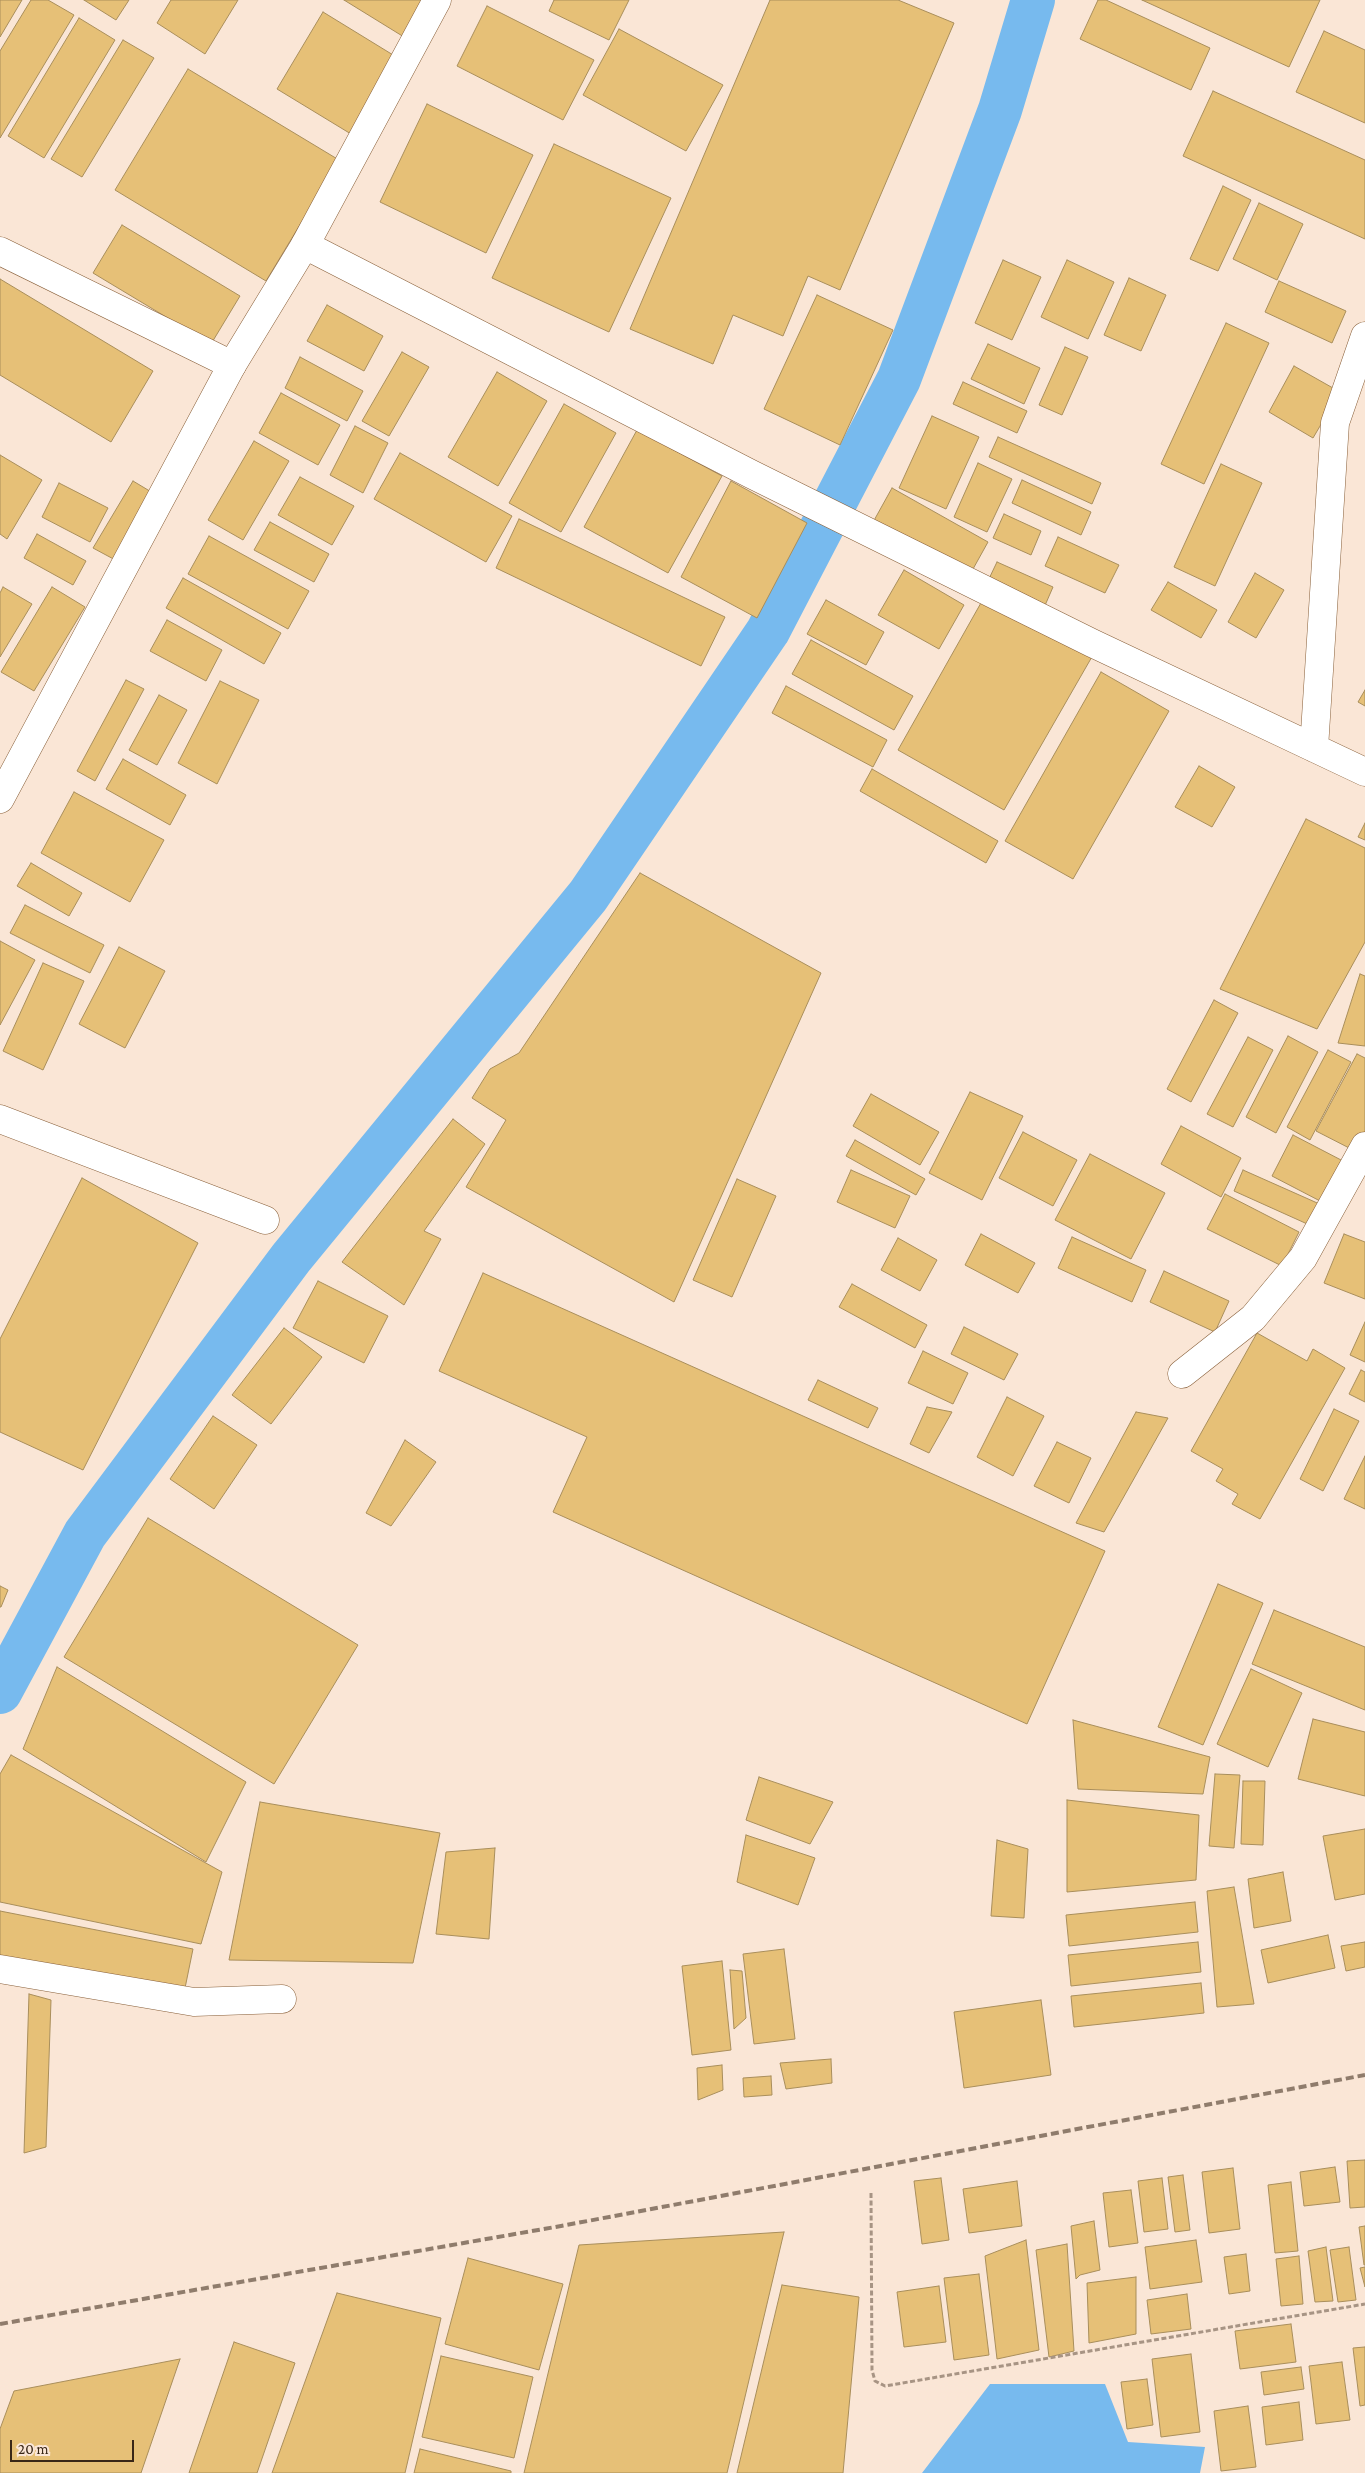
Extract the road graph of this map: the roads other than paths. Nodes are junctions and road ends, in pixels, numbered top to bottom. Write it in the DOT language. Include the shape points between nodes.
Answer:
graph roads {
  1 [pos="437,0"];
  2 [pos="305,245"];
  3 [pos="0,251"];
  4 [pos="1365,336"];
  5 [pos="232,365"];
  6 [pos="1314,748"];
  7 [pos="1365,772"];
  8 [pos="0,799"];
  9 [pos="0,1119"];
  10 [pos="1365,1146"];
  11 [pos="265,1220"];
  12 [pos="1182,1374"];
  13 [pos="0,1969"];
  14 [pos="282,1998"];
  1 -- 2 [label="street"];
  2 -- 5 [label="street"];
  2 -- 6 [label="street" via="751,474 1092,643"];
  3 -- 5 [label="street"];
  4 -- 6 [label="street" via="1335,423"];
  5 -- 8 [label="street"];
  6 -- 7 [label="street"];
  9 -- 11 [label="street"];
  10 -- 12 [label="street" via="1303,1258 1253,1318"];
  13 -- 14 [label="street" via="194,2002"];
}
